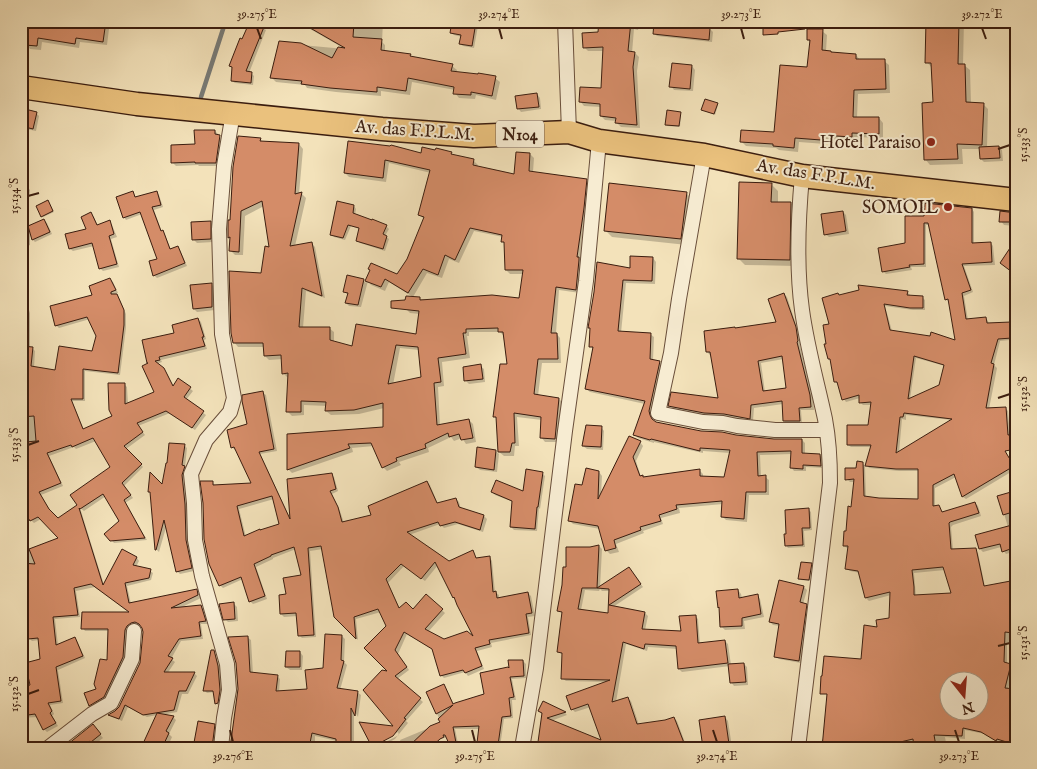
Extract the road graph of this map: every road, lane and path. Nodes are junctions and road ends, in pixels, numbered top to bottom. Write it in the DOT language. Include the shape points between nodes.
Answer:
graph roads {
  1 [pos="565,21"];
  2 [pos="21,87"];
  3 [pos="233,113"];
  4 [pos="569,132"];
  5 [pos="599,141"];
  6 [pos="704,155"];
  7 [pos="802,176"];
  8 [pos="1016,200"];
  9 [pos="826,430"];
  10 [pos="134,631"];
  11 [pos="48,748"];
  12 [pos="221,748"];
  13 [pos="522,748"];
  14 [pos="798,748"];
  1 -- 4 [label="street"];
  2 -- 3 [label="main road, Av. das F.P.L.M. / N104" via="137,104"];
  3 -- 4 [label="main road, Av. das F.P.L.M. / N104" via="474,136"];
  3 -- 12 [label="street" via="224,166 219,229 222,334 234,398 230,412 206,440 191,474 202,576 227,664 229,690"];
  4 -- 5 [label="main road, Av. das F.P.L.M. / N104"];
  5 -- 6 [label="main road, Av. das F.P.L.M. / N104"];
  5 -- 13 [label="street" via="586,281 536,668"];
  6 -- 7 [label="main road, Av. das F.P.L.M. / N104"];
  6 -- 9 [label="street" via="658,413 775,430"];
  7 -- 8 [label="main road, Av. das F.P.L.M. / N104"];
  7 -- 9 [label="street" via="799,270 802,308"];
  9 -- 14 [label="street" via="830,484"];
  10 -- 11 [label="street" via="132,659 110,702"];
}
